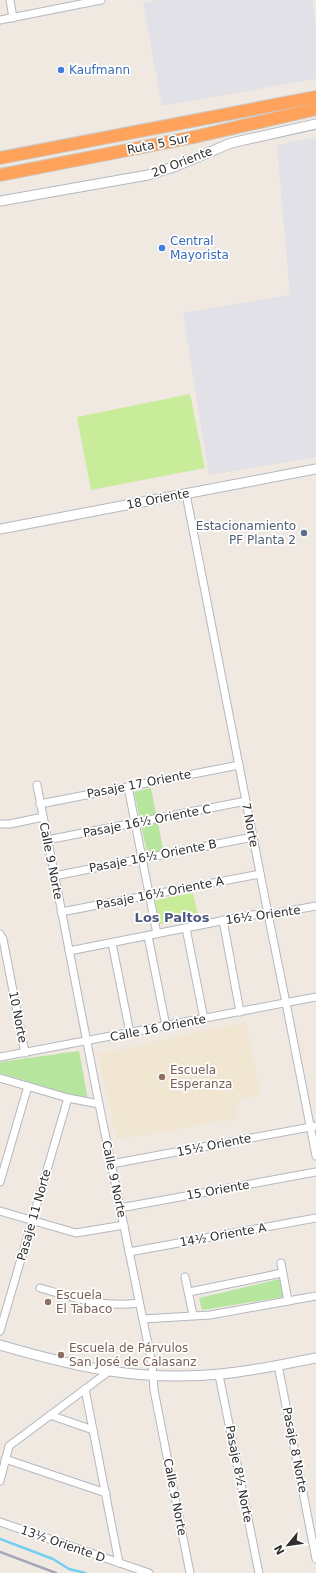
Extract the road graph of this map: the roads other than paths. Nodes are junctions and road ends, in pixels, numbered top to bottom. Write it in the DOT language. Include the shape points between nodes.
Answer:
graph roads {
  1 [pos="10,0"];
  2 [pos="101,0"];
  3 [pos="67,4"];
  4 [pos="13,18"];
  5 [pos="0,20"];
  6 [pos="316,97"];
  7 [pos="316,109"];
  8 [pos="316,124"];
  9 [pos="0,158"];
  10 [pos="0,175"];
  11 [pos="0,201"];
  12 [pos="316,469"];
  13 [pos="186,494"];
  14 [pos="0,529"];
  15 [pos="239,765"];
  16 [pos="36,785"];
  17 [pos="128,787"];
  18 [pos="246,801"];
  19 [pos="40,804"];
  20 [pos="43,817"];
  21 [pos="135,823"];
  22 [pos="0,824"];
  23 [pos="253,837"];
  24 [pos="47,840"];
  25 [pos="142,859"];
  26 [pos="260,874"];
  27 [pos="54,876"];
  28 [pos="149,895"];
  29 [pos="316,906"];
  30 [pos="61,912"];
  31 [pos="268,914"];
  32 [pos="223,920"];
  33 [pos="186,928"];
  34 [pos="0,934"];
  35 [pos="157,934"];
  36 [pos="148,936"];
  37 [pos="112,943"];
  38 [pos="69,951"];
  39 [pos="316,997"];
  40 [pos="286,1003"];
  41 [pos="240,1012"];
  42 [pos="204,1019"];
  43 [pos="166,1026"];
  44 [pos="130,1033"];
  45 [pos="87,1042"];
  46 [pos="25,1053"];
  47 [pos="0,1057"];
  48 [pos="0,1078"];
  49 [pos="28,1086"];
  50 [pos="68,1098"];
  51 [pos="99,1104"];
  52 [pos="313,1126"];
  53 [pos="316,1156"];
  54 [pos="111,1164"];
  55 [pos="316,1172"];
  56 [pos="0,1182"];
  57 [pos="120,1208"];
  58 [pos="0,1211"];
  59 [pos="316,1218"];
  60 [pos="33,1221"];
  61 [pos="124,1225"];
  62 [pos="129,1252"];
  63 [pos="281,1263"];
  64 [pos="282,1273"];
  65 [pos="185,1277"];
  66 [pos="40,1288"];
  67 [pos="189,1292"];
  68 [pos="316,1296"];
  69 [pos="288,1301"];
  70 [pos="139,1303"];
  71 [pos="193,1315"];
  72 [pos="143,1319"];
  73 [pos="0,1331"];
  74 [pos="0,1345"];
  75 [pos="316,1358"];
  76 [pos="278,1365"];
  77 [pos="108,1372"];
  78 [pos="219,1374"];
  79 [pos="153,1376"];
  80 [pos="86,1389"];
  81 [pos="50,1415"];
  82 [pos="93,1430"];
  83 [pos="5,1459"];
  84 [pos="0,1481"];
  85 [pos="106,1493"];
  86 [pos="0,1522"];
  87 [pos="316,1559"];
  88 [pos="120,1563"];
  89 [pos="149,1573"];
  90 [pos="190,1573"];
  91 [pos="259,1573"];
  1 -- 4 [label="street"];
  2 -- 3 [label="street"];
  3 -- 4 [label="street"];
  4 -- 5 [label="street"];
  6 -- 9 [label="highway, Ruta 5 Sur"];
  7 -- 10 [label="highway, Ruta 5 Sur" via="194,137"];
  8 -- 11 [label="street, 20 Oriente" via="232,143 148,175"];
  12 -- 13 [label="street, 18 Oriente"];
  13 -- 14 [label="street, 18 Oriente"];
  13 -- 15 [label="street, 7 Norte"];
  15 -- 17 [label="street, Pasaje 17 Oriente"];
  15 -- 18 [label="street, 7 Norte"];
  16 -- 19 [label="street, Calle 9 Norte"];
  17 -- 19 [label="street, Pasaje 17 Oriente"];
  17 -- 21 [label="street"];
  18 -- 21 [label="street, Pasaje 16½ Oriente C"];
  18 -- 23 [label="street, 7 Norte"];
  19 -- 20 [label="street, Calle 9 Norte"];
  20 -- 22 [label="street"];
  20 -- 24 [label="street, Calle 9 Norte"];
  21 -- 24 [label="street, Pasaje 16½ Oriente C"];
  21 -- 25 [label="street"];
  23 -- 25 [label="street, Pasaje 16½ Oriente B"];
  23 -- 26 [label="street, 7 Norte"];
  24 -- 27 [label="street, Calle 9 Norte"];
  25 -- 27 [label="street, Pasaje 16½ Oriente B"];
  25 -- 28 [label="street"];
  26 -- 28 [label="street, Pasaje 16½ Oriente A"];
  26 -- 31 [label="street, 7 Norte"];
  27 -- 30 [label="street, Calle 9 Norte"];
  28 -- 30 [label="street, Pasaje 16½ Oriente A"];
  28 -- 35 [label="street"];
  29 -- 31 [label="street, 16½ Oriente"];
  30 -- 38 [label="street, Calle 9 Norte"];
  31 -- 32 [label="street, 16½ Oriente"];
  31 -- 40 [label="street, 7 Norte"];
  32 -- 33 [label="street, 16½ Oriente"];
  32 -- 41 [label="street"];
  33 -- 35 [label="street, 16½ Oriente"];
  33 -- 42 [label="street"];
  34 -- 46 [label="street, 10 Norte"];
  35 -- 36 [label="street, 16½ Oriente"];
  36 -- 37 [label="street, 16½ Oriente"];
  36 -- 43 [label="street"];
  37 -- 38 [label="street, 16½ Oriente"];
  37 -- 44 [label="street"];
  38 -- 45 [label="street, Calle 9 Norte"];
  39 -- 40 [label="street, Calle 16 Oriente"];
  40 -- 41 [label="street, Calle 16 Oriente"];
  40 -- 52 [label="street, 7 Norte"];
  41 -- 42 [label="street, Calle 16 Oriente"];
  42 -- 43 [label="street, Calle 16 Oriente"];
  43 -- 44 [label="street, Calle 16 Oriente"];
  44 -- 45 [label="street, Calle 16 Oriente"];
  45 -- 46 [label="street, Calle 16 Oriente"];
  45 -- 51 [label="street, Calle 9 Norte"];
  46 -- 47 [label="street, Calle 16 Oriente"];
  48 -- 49 [label="street"];
  49 -- 50 [label="street"];
  49 -- 56 [label="street"];
  50 -- 51 [label="street"];
  50 -- 60 [label="street, Pasaje 11 Norte"];
  51 -- 54 [label="street, Calle 9 Norte"];
  52 -- 53 [label="street, 7 Norte"];
  52 -- 54 [label="street, 15½ Oriente"];
  54 -- 57 [label="street, Calle 9 Norte"];
  55 -- 57 [label="street, 15 Oriente"];
  57 -- 61 [label="street, Calle 9 Norte"];
  58 -- 60 [label="street"];
  59 -- 62 [label="street, 14½ Oriente A"];
  60 -- 61 [label="street" via="80,1233"];
  60 -- 73 [label="street, Pasaje 11 Norte"];
  61 -- 62 [label="street, Calle 9 Norte"];
  62 -- 70 [label="street, Calle 9 Norte"];
  63 -- 64 [label="street"];
  64 -- 67 [label="street"];
  64 -- 69 [label="street"];
  65 -- 67 [label="street"];
  66 -- 70 [label="street" via="99,1304"];
  67 -- 71 [label="street"];
  68 -- 69 [label="street"];
  69 -- 71 [label="street" via="230,1312"];
  70 -- 72 [label="street, Calle 9 Norte"];
  71 -- 72 [label="street"];
  72 -- 79 [label="street, Calle 9 Norte"];
  74 -- 77 [label="street"];
  75 -- 76 [label="street"];
  76 -- 78 [label="street"];
  76 -- 87 [label="street, Pasaje 8 Norte"];
  77 -- 79 [label="street"];
  77 -- 80 [label="street"];
  78 -- 79 [label="street"];
  78 -- 91 [label="street, Pasaje 8½ Norte"];
  79 -- 90 [label="street, Calle 9 Norte"];
  80 -- 81 [label="street"];
  80 -- 82 [label="street"];
  81 -- 82 [label="street"];
  81 -- 83 [label="street" via="9,1446"];
  82 -- 85 [label="street"];
  83 -- 84 [label="street"];
  83 -- 85 [label="street"];
  85 -- 88 [label="street"];
  86 -- 88 [label="street, 13½ Oriente D"];
  88 -- 89 [label="street, 13½ Oriente D"];
}
